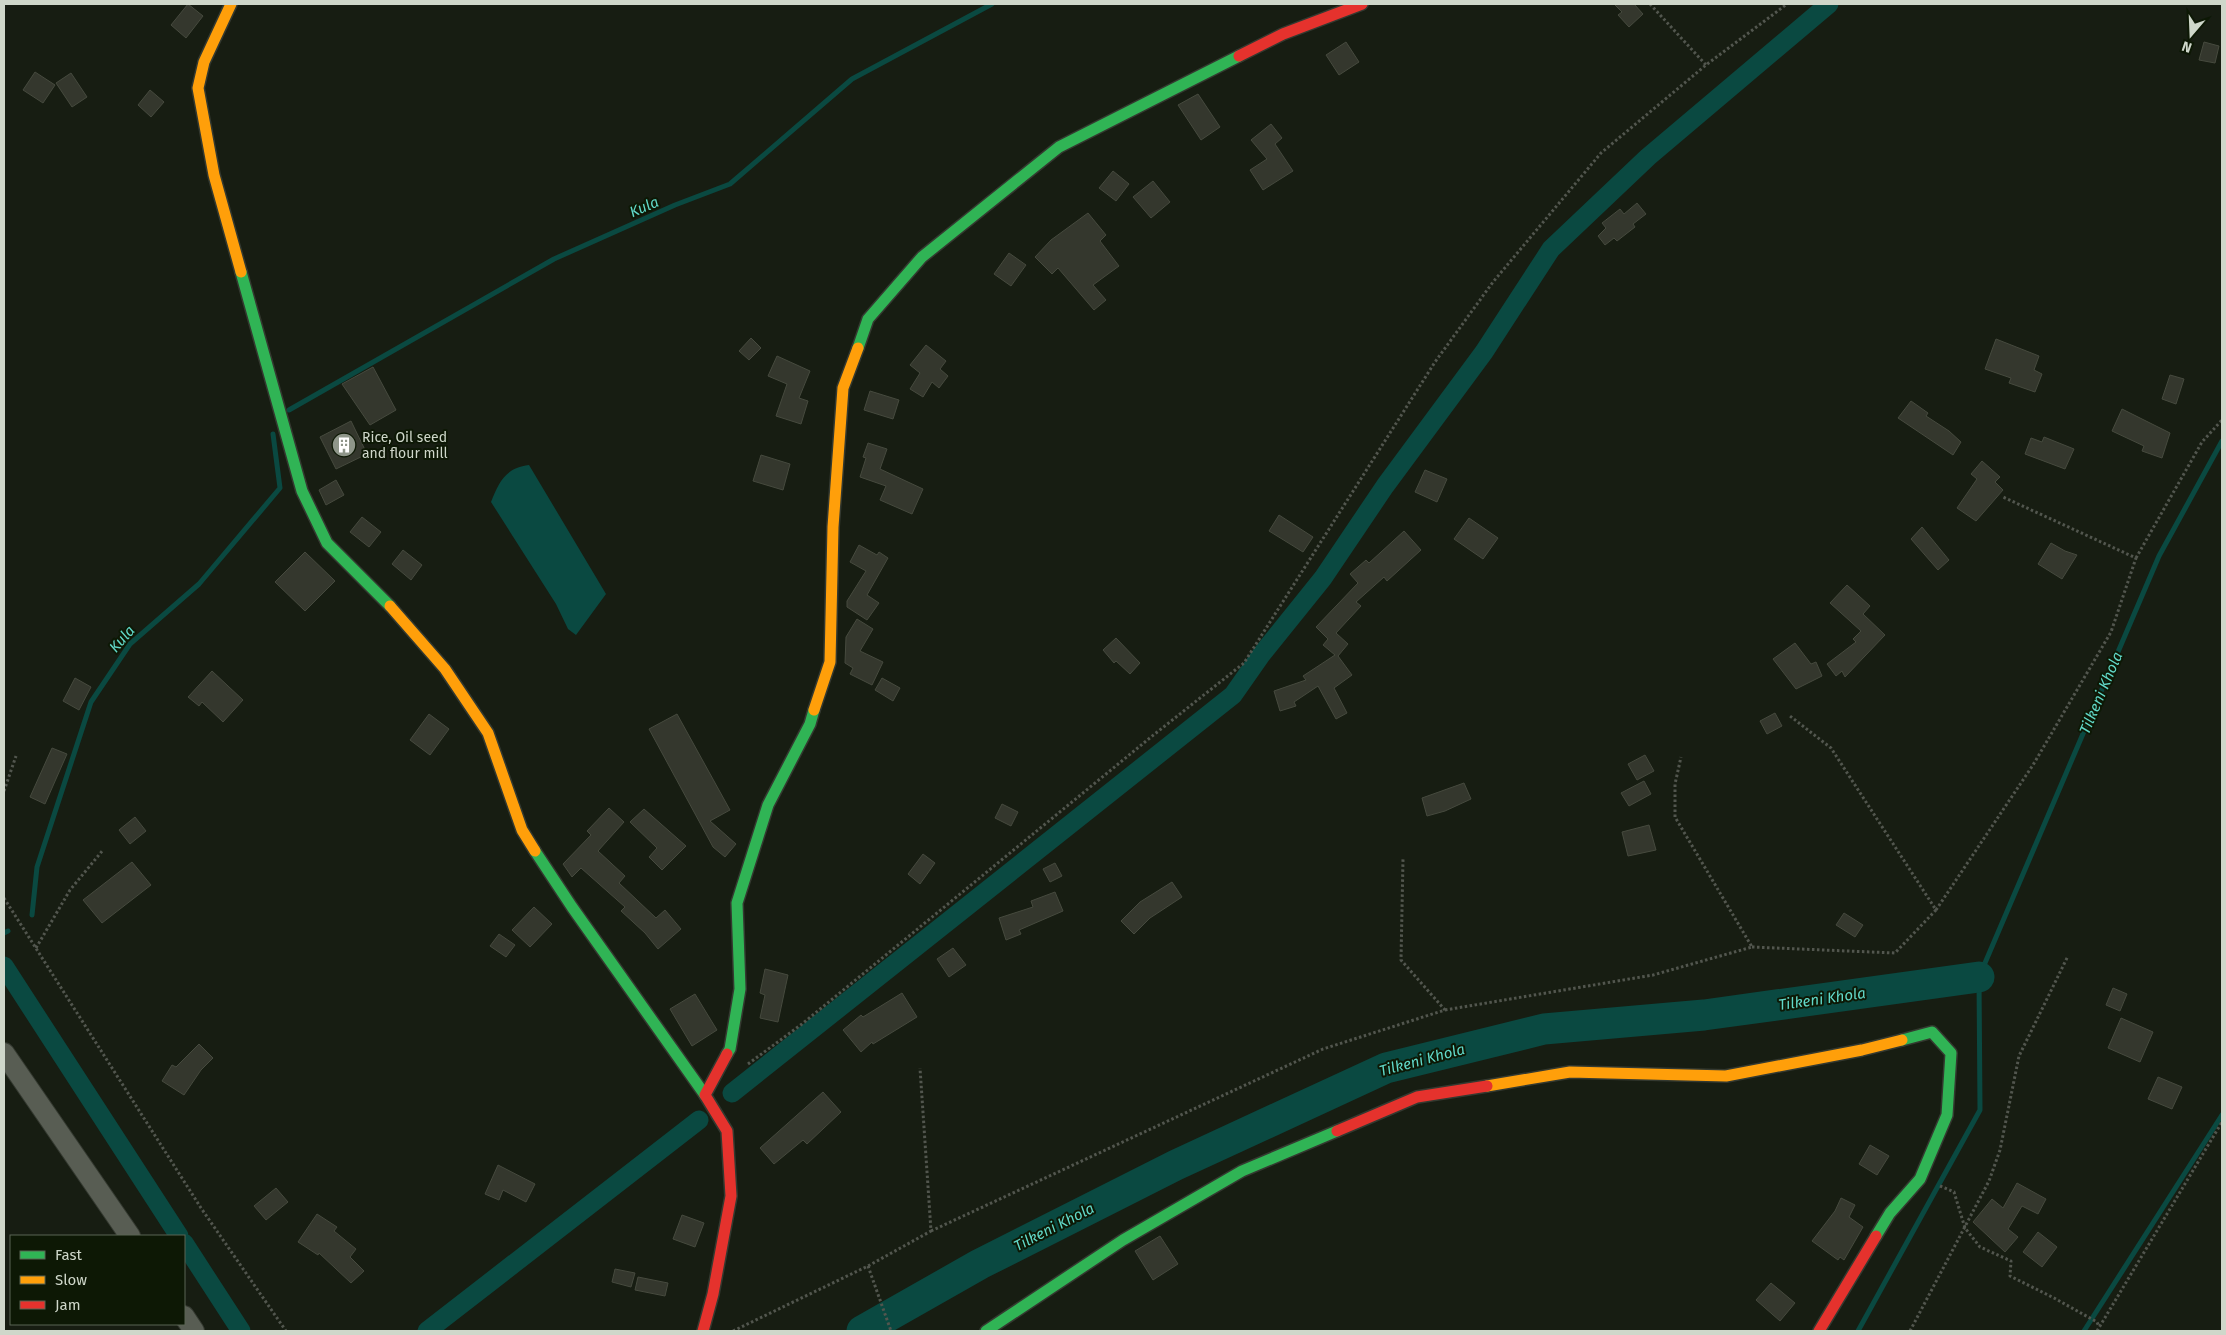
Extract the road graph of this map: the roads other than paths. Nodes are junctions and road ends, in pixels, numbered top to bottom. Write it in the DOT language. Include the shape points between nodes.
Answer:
graph roads {
  1 [pos="231,4"];
  2 [pos="1362,4"];
  3 [pos="4,1053"];
  4 [pos="705,1095"];
  5 [pos="129,1235"];
  6 [pos="185,1318"];
  7 [pos="194,1331"];
  8 [pos="703,1331"];
  9 [pos="986,1331"];
  10 [pos="1819,1331"];
  1 -- 4 [label="street" via="204,62 198,88 214,175 302,491 327,543 379,594 445,669 488,733 522,830 572,907"];
  2 -- 4 [label="street" via="1283,34 1059,147 922,257 868,319 843,388 832,528 830,662 810,724 768,805 737,903 740,989 730,1049"];
  3 -- 5 [label="street"];
  4 -- 8 [label="street" via="727,1131 731,1196"];
  6 -- 7 [label="street"];
  9 -- 10 [label="street" via="1123,1240 1242,1171 1416,1097 1570,1072 1726,1076 1862,1050 1932,1032 1951,1054 1947,1115 1920,1179 1890,1213"];
}
